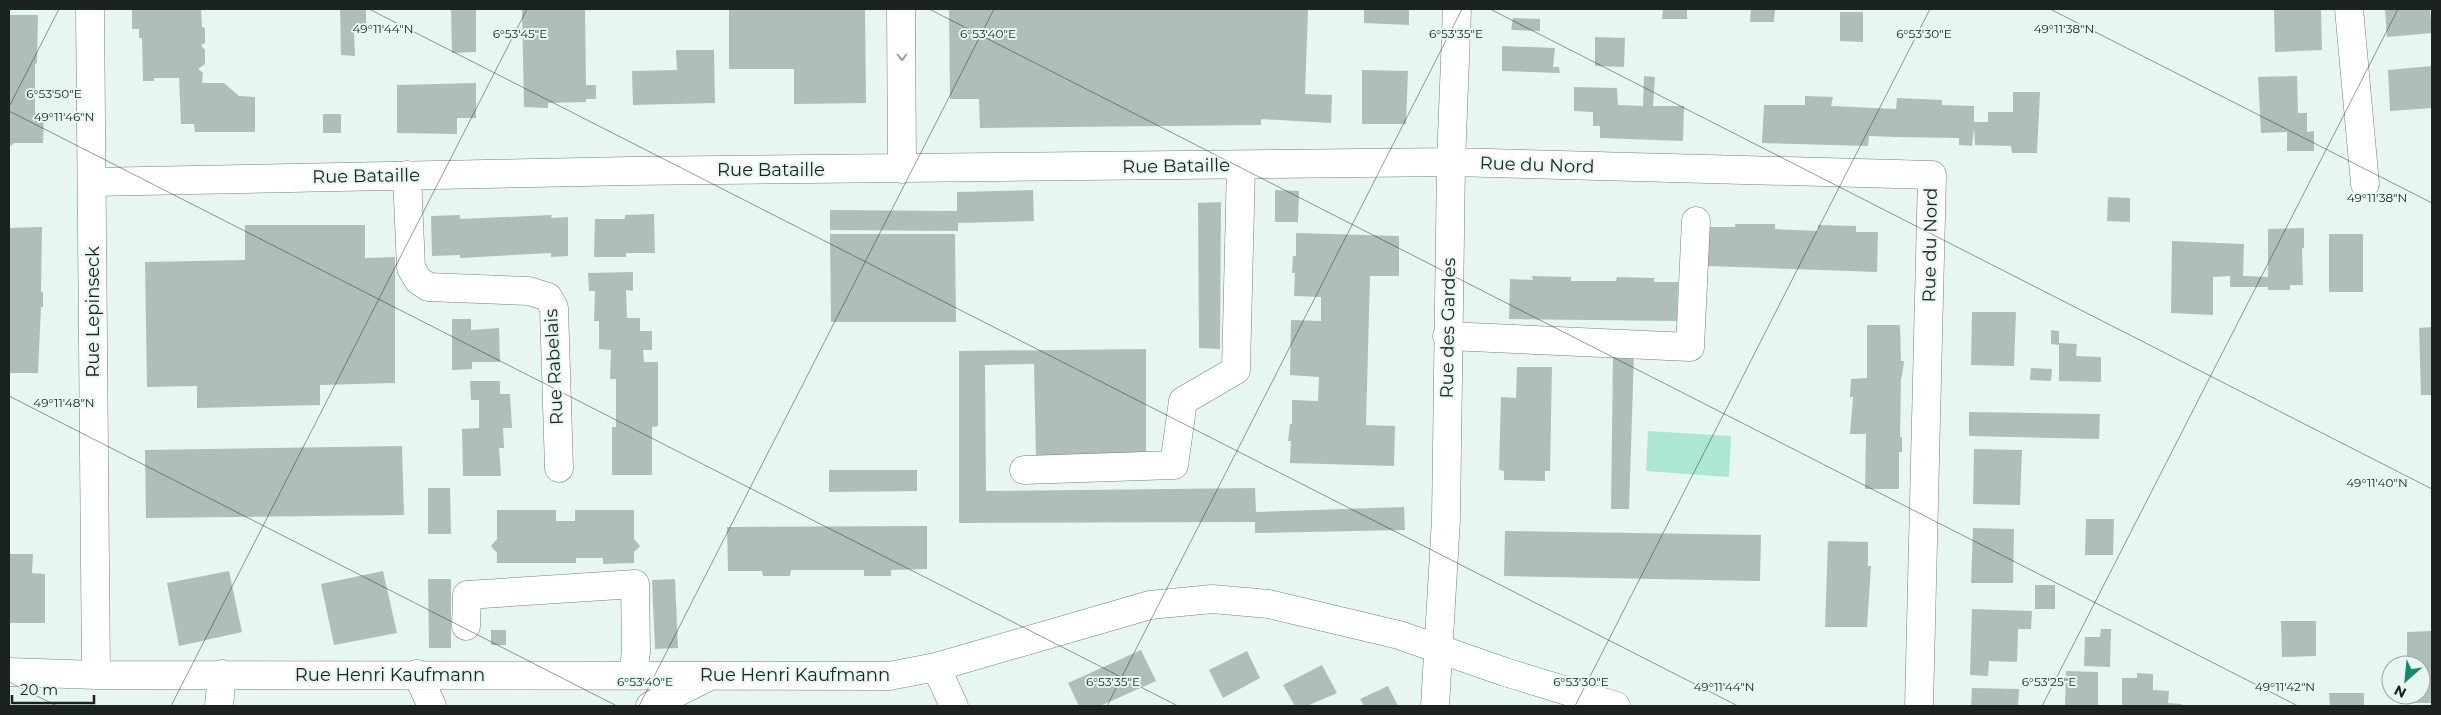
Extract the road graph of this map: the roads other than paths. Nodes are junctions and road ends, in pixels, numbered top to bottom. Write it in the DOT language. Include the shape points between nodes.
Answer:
graph roads {
  1 [pos="90,9"];
  2 [pos="901,9"];
  3 [pos="1457,9"];
  4 [pos="2349,9"];
  5 [pos="1451,162"];
  6 [pos="1241,165"];
  7 [pos="902,168"];
  8 [pos="407,175"];
  9 [pos="92,182"];
  10 [pos="2365,184"];
  11 [pos="1696,221"];
  12 [pos="1447,336"];
  13 [pos="560,468"];
  14 [pos="1024,470"];
  15 [pos="466,626"];
  16 [pos="1440,648"];
  17 [pos="936,667"];
  18 [pos="9,672"];
  19 [pos="222,674"];
  20 [pos="417,674"];
  21 [pos="96,675"];
  22 [pos="633,676"];
  23 [pos="709,676"];
  24 [pos="219,706"];
  25 [pos="432,706"];
  26 [pos="650,706"];
  27 [pos="954,706"];
  28 [pos="1435,706"];
  29 [pos="1616,706"];
  30 [pos="1920,706"];
  1 -- 9 [label="street, Rue Lepinseck"];
  2 -- 7 [label="street, one-way"];
  3 -- 5 [label="street, Rue des Gardes"];
  4 -- 10 [label="street"];
  5 -- 6 [label="street, Rue Bataille"];
  5 -- 12 [label="street, Rue des Gardes"];
  5 -- 30 [label="street, Rue du Nord" via="1932,175"];
  6 -- 7 [label="street, Rue Bataille"];
  6 -- 14 [label="street" via="1236,370 1182,401 1174,465"];
  7 -- 8 [label="street, Rue Bataille"];
  8 -- 9 [label="street, Rue Bataille"];
  8 -- 13 [label="street, Rue Rabelais" via="411,268 418,280 428,287 529,291 548,297 554,308"];
  9 -- 21 [label="street, Rue Lepinseck"];
  11 -- 12 [label="street" via="1690,347"];
  12 -- 16 [label="street, Rue des Gardes" via="1446,518"];
  15 -- 22 [label="street" via="467,595 635,584"];
  16 -- 17 [label="street, Rue Henri Kaufmann" via="1400,635 1269,604 1212,599 1150,605"];
  16 -- 28 [label="street, Rue des Gardes"];
  16 -- 29 [label="street, Rue Henri Kaufmann"];
  17 -- 23 [label="street, Rue Henri Kaufmann" via="889,676"];
  17 -- 27 [label="street"];
  18 -- 21 [label="street, Rue Henri Kaufmann"];
  19 -- 20 [label="street, Rue Henri Kaufmann"];
  19 -- 21 [label="street, Rue Henri Kaufmann"];
  19 -- 24 [label="street"];
  20 -- 22 [label="street, Rue Henri Kaufmann"];
  20 -- 25 [label="street"];
  22 -- 23 [label="street, Rue Henri Kaufmann"];
  23 -- 26 [label="street"];
}
